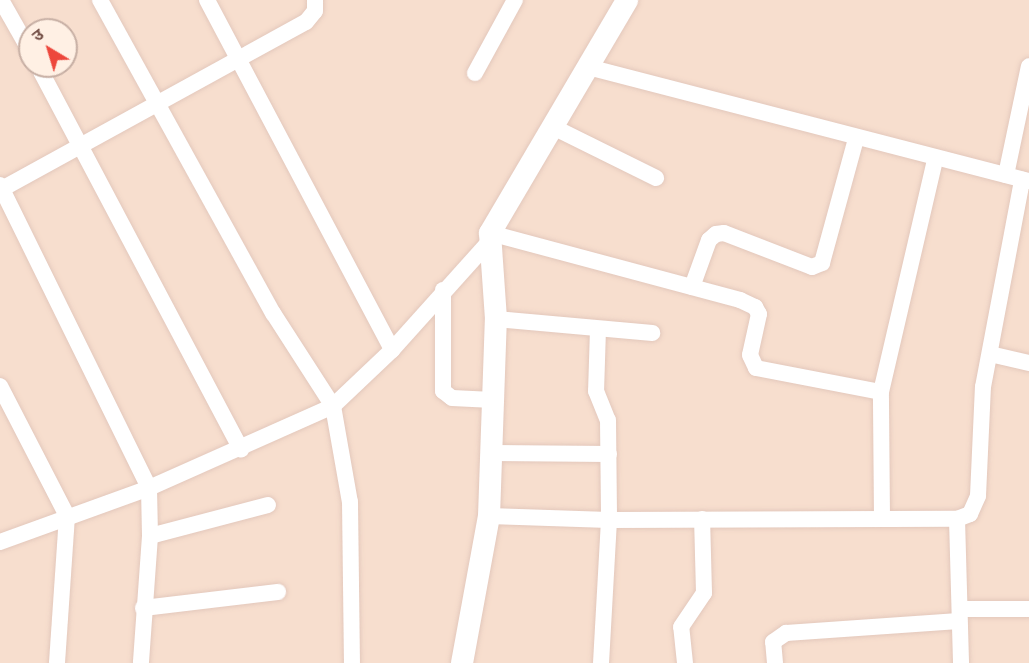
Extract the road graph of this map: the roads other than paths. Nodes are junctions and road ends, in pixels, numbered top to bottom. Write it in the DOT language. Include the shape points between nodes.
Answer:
graph roads {
  1 [pos="1,0"];
  2 [pos="100,0"];
  3 [pos="207,0"];
  4 [pos="315,0"];
  5 [pos="515,0"];
  6 [pos="627,0"];
  7 [pos="18,30"];
  8 [pos="240,60"];
  9 [pos="1029,66"];
  10 [pos="588,67"];
  11 [pos="475,73"];
  12 [pos="45,78"];
  13 [pos="158,103"];
  14 [pos="553,127"];
  15 [pos="856,139"];
  16 [pos="82,142"];
  17 [pos="934,160"];
  18 [pos="656,178"];
  19 [pos="1019,179"];
  20 [pos="1,188"];
  21 [pos="489,237"];
  22 [pos="692,287"];
  23 [pos="443,290"];
  24 [pos="496,320"];
  25 [pos="598,329"];
  26 [pos="652,333"];
  27 [pos="392,350"];
  28 [pos="990,354"];
  29 [pos="1029,363"];
  30 [pos="0,386"];
  31 [pos="881,392"];
  32 [pos="493,399"];
  33 [pos="333,406"];
  34 [pos="241,450"];
  35 [pos="492,453"];
  36 [pos="609,454"];
  37 [pos="149,488"];
  38 [pos="268,505"];
  39 [pos="67,516"];
  40 [pos="489,516"];
  41 [pos="882,518"];
  42 [pos="702,519"];
  43 [pos="957,519"];
  44 [pos="609,520"];
  45 [pos="150,536"];
  46 [pos="0,542"];
  47 [pos="278,592"];
  48 [pos="143,608"];
  49 [pos="1029,609"];
  50 [pos="960,615"];
  51 [pos="57,663"];
  52 [pos="141,663"];
  53 [pos="352,663"];
  54 [pos="462,663"];
  55 [pos="601,663"];
  56 [pos="685,663"];
  57 [pos="775,663"];
  58 [pos="961,663"];
  1 -- 7 [label="street"];
  2 -- 13 [label="street"];
  3 -- 8 [label="street"];
  4 -- 8 [label="street" via="315,11 306,22"];
  5 -- 11 [label="street"];
  6 -- 10 [label="street"];
  8 -- 13 [label="street"];
  8 -- 27 [label="street"];
  9 -- 19 [label="street"];
  10 -- 14 [label="street"];
  10 -- 15 [label="street"];
  12 -- 16 [label="street"];
  13 -- 16 [label="street"];
  13 -- 33 [label="street" via="273,313"];
  14 -- 18 [label="street"];
  14 -- 21 [label="street"];
  15 -- 17 [label="street"];
  15 -- 22 [label="street" via="822,262 812,267 724,233 716,234 709,240"];
  16 -- 20 [label="street"];
  16 -- 34 [label="street"];
  17 -- 19 [label="street"];
  17 -- 31 [label="street"];
  19 -- 28 [label="street"];
  20 -- 37 [label="street"];
  21 -- 22 [label="street"];
  21 -- 23 [label="street"];
  21 -- 24 [label="street"];
  22 -- 31 [label="street" via="755,307 759,314 750,356 762,372"];
  23 -- 27 [label="street"];
  23 -- 32 [label="street" via="442,391 452,398"];
  24 -- 25 [label="street"];
  24 -- 32 [label="street"];
  25 -- 26 [label="street"];
  25 -- 36 [label="street" via="596,391 607,413"];
  27 -- 33 [label="street"];
  28 -- 29 [label="street"];
  28 -- 43 [label="street" via="980,415 978,496 970,514"];
  30 -- 39 [label="street"];
  31 -- 41 [label="street"];
  32 -- 35 [label="street"];
  33 -- 34 [label="street"];
  33 -- 53 [label="street" via="350,502"];
  34 -- 37 [label="street"];
  35 -- 36 [label="street"];
  35 -- 40 [label="street"];
  36 -- 44 [label="street"];
  37 -- 39 [label="street"];
  37 -- 45 [label="street"];
  38 -- 45 [label="street"];
  39 -- 46 [label="street"];
  39 -- 51 [label="street"];
  40 -- 44 [label="street"];
  40 -- 54 [label="street"];
  41 -- 42 [label="street"];
  41 -- 43 [label="street"];
  42 -- 44 [label="street"];
  42 -- 56 [label="street" via="704,593 681,627"];
  43 -- 50 [label="street"];
  44 -- 55 [label="street"];
  45 -- 48 [label="street"];
  47 -- 48 [label="street"];
  48 -- 52 [label="street"];
  49 -- 50 [label="street"];
  50 -- 57 [label="street" via="786,633 773,642"];
  50 -- 58 [label="street"];
}
